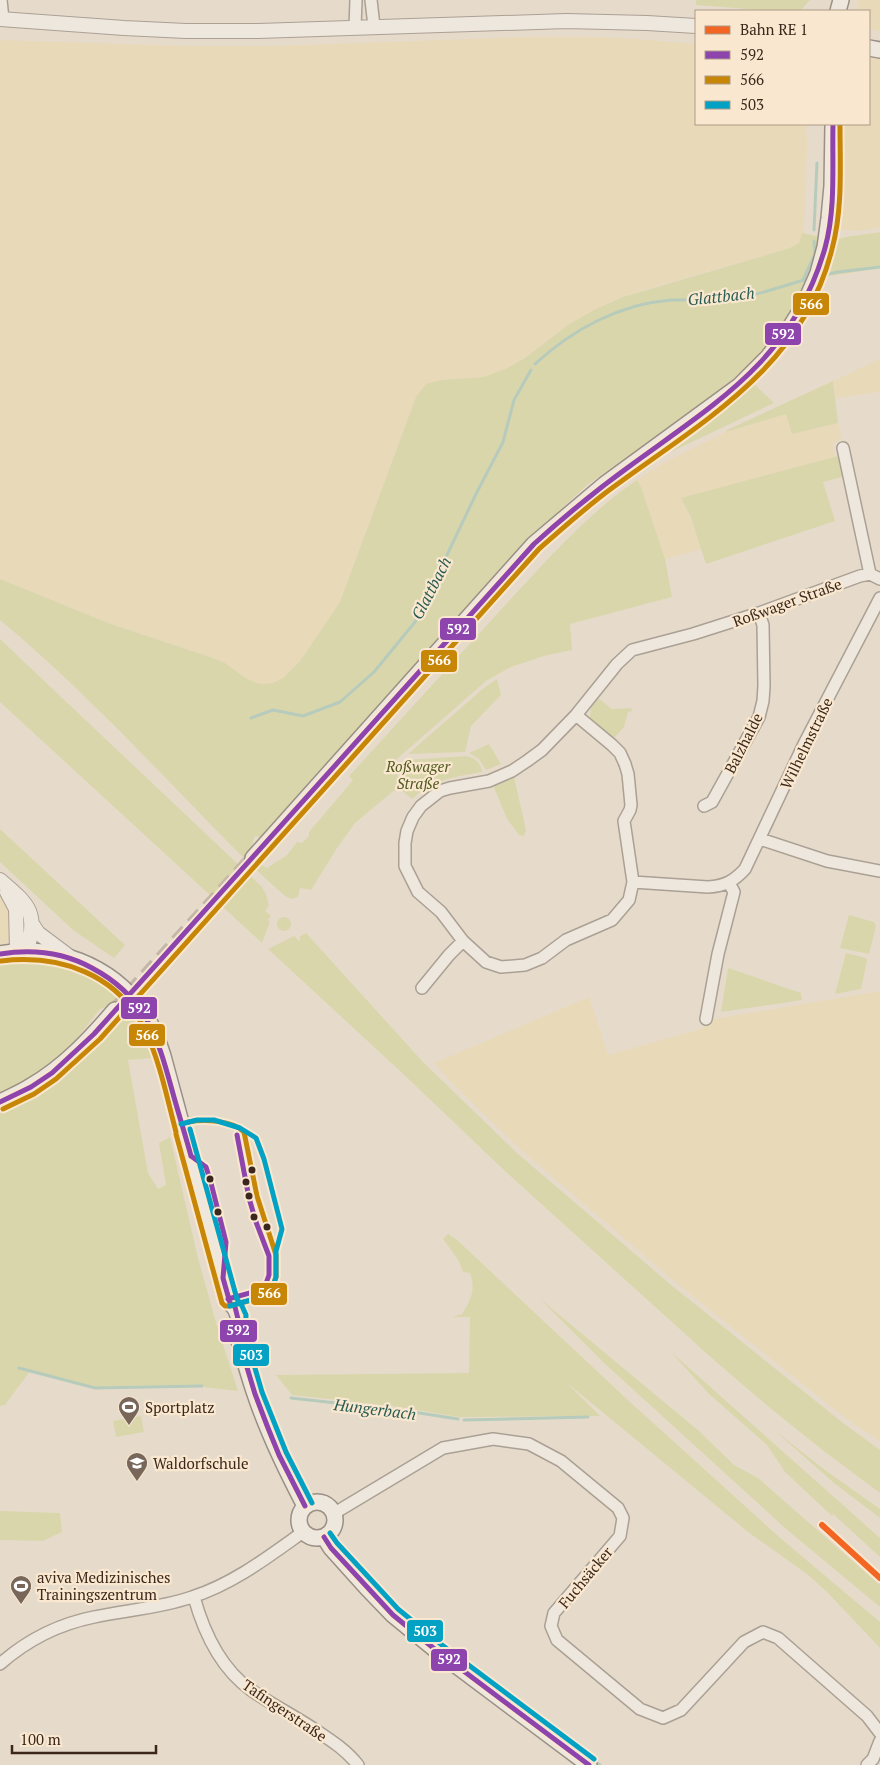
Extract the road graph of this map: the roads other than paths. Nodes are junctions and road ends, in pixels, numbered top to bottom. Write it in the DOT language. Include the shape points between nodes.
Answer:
graph roads {
  1 [pos="1,0"];
  2 [pos="356,0"];
  3 [pos="371,0"];
  4 [pos="2,19"];
  5 [pos="374,26"];
  6 [pos="695,26"];
  7 [pos="355,27"];
  8 [pos="833,125"];
  9 [pos="843,448"];
  10 [pos="875,576"];
  11 [pos="880,598"];
  12 [pos="760,613"];
  13 [pos="576,715"];
  14 [pos="704,806"];
  15 [pos="760,839"];
  16 [pos="253,858"];
  17 [pos="880,871"];
  18 [pos="0,880"];
  19 [pos="633,882"];
  20 [pos="728,883"];
  21 [pos="32,924"];
  22 [pos="463,942"];
  23 [pos="22,951"];
  24 [pos="0,954"];
  25 [pos="71,957"];
  26 [pos="422,988"];
  27 [pos="115,1010"];
  28 [pos="706,1019"];
  29 [pos="0,1102"];
  30 [pos="305,1506"];
  31 [pos="333,1514"];
  32 [pos="303,1532"];
  33 [pos="324,1537"];
  34 [pos="194,1597"];
  35 [pos="0,1664"];
  36 [pos="880,1732"];
  37 [pos="880,1741"];
  38 [pos="358,1765"];
  39 [pos="589,1765"];
  40 [pos="867,1765"];
  1 -- 4 [label="street"];
  2 -- 7 [label="street"];
  3 -- 5 [label="street"];
  4 -- 7 [label="street" via="186,30"];
  5 -- 6 [label="street" via="566,21"];
  5 -- 7 [label="street"];
  8 -- 16 [label="main road" via="830,218 816,278 794,322 762,364 739,386 605,484 534,544"];
  9 -- 10 [label="street"];
  10 -- 12 [label="street, Roßwager Straße" via="860,576"];
  11 -- 15 [label="street, Wilhelmstraße" via="804,744"];
  12 -- 13 [label="street, Roßwager Straße" via="632,650 616,664"];
  12 -- 14 [label="street, Balzhalde" via="764,686 759,717 712,802"];
  13 -- 19 [label="street, Roßwager Straße" via="620,753 625,764 631,804 624,821"];
  13 -- 22 [label="street, Roßwager Straße" via="542,750 512,771 489,781 440,791 413,817 407,830 405,866 418,892 441,912"];
  15 -- 17 [label="street" via="827,861"];
  15 -- 20 [label="street, Wilhelmstraße" via="745,868"];
  18 -- 21 [label="street" via="28,907"];
  18 -- 23 [label="street" via="16,909"];
  19 -- 20 [label="street" via="708,887"];
  19 -- 22 [label="street, Roßwager Straße" via="629,900 612,920 579,933 542,958 525,965 501,967 486,962"];
  20 -- 28 [label="street" via="734,892"];
  21 -- 23 [label="street" via="32,934"];
  21 -- 25 [label="street" via="38,933"];
  22 -- 26 [label="street"];
  23 -- 24 [label="main road"];
  23 -- 25 [label="main road"];
  25 -- 30 [label="main road" via="105,974 124,989 143,1011 154,1031 230,1303 227,1308 232,1330 238,1334 255,1394 279,1455"];
  27 -- 29 [label="main road" via="52,1073"];
  30 -- 31 [label="main road" via="318,1503 330,1508"];
  30 -- 32 [label="main road" via="299,1518"];
  31 -- 33 [label="main road" via="333,1528"];
  31 -- 36 [label="street, Fuchsäcker" via="443,1448 493,1439 528,1444 561,1461 618,1508 623,1518 620,1536 554,1613 551,1626 557,1640 640,1709 663,1718 681,1710 744,1642 763,1632 778,1638 867,1716"];
  32 -- 33 [label="main road" via="312,1538"];
  32 -- 34 [label="street" via="250,1569"];
  33 -- 39 [label="main road" via="366,1588 437,1652"];
  34 -- 35 [label="street" via="93,1617 65,1626 32,1640"];
  34 -- 38 [label="street, Tafingerstraße" via="212,1645 240,1680 347,1752"];
  37 -- 40 [label="street"];
}
